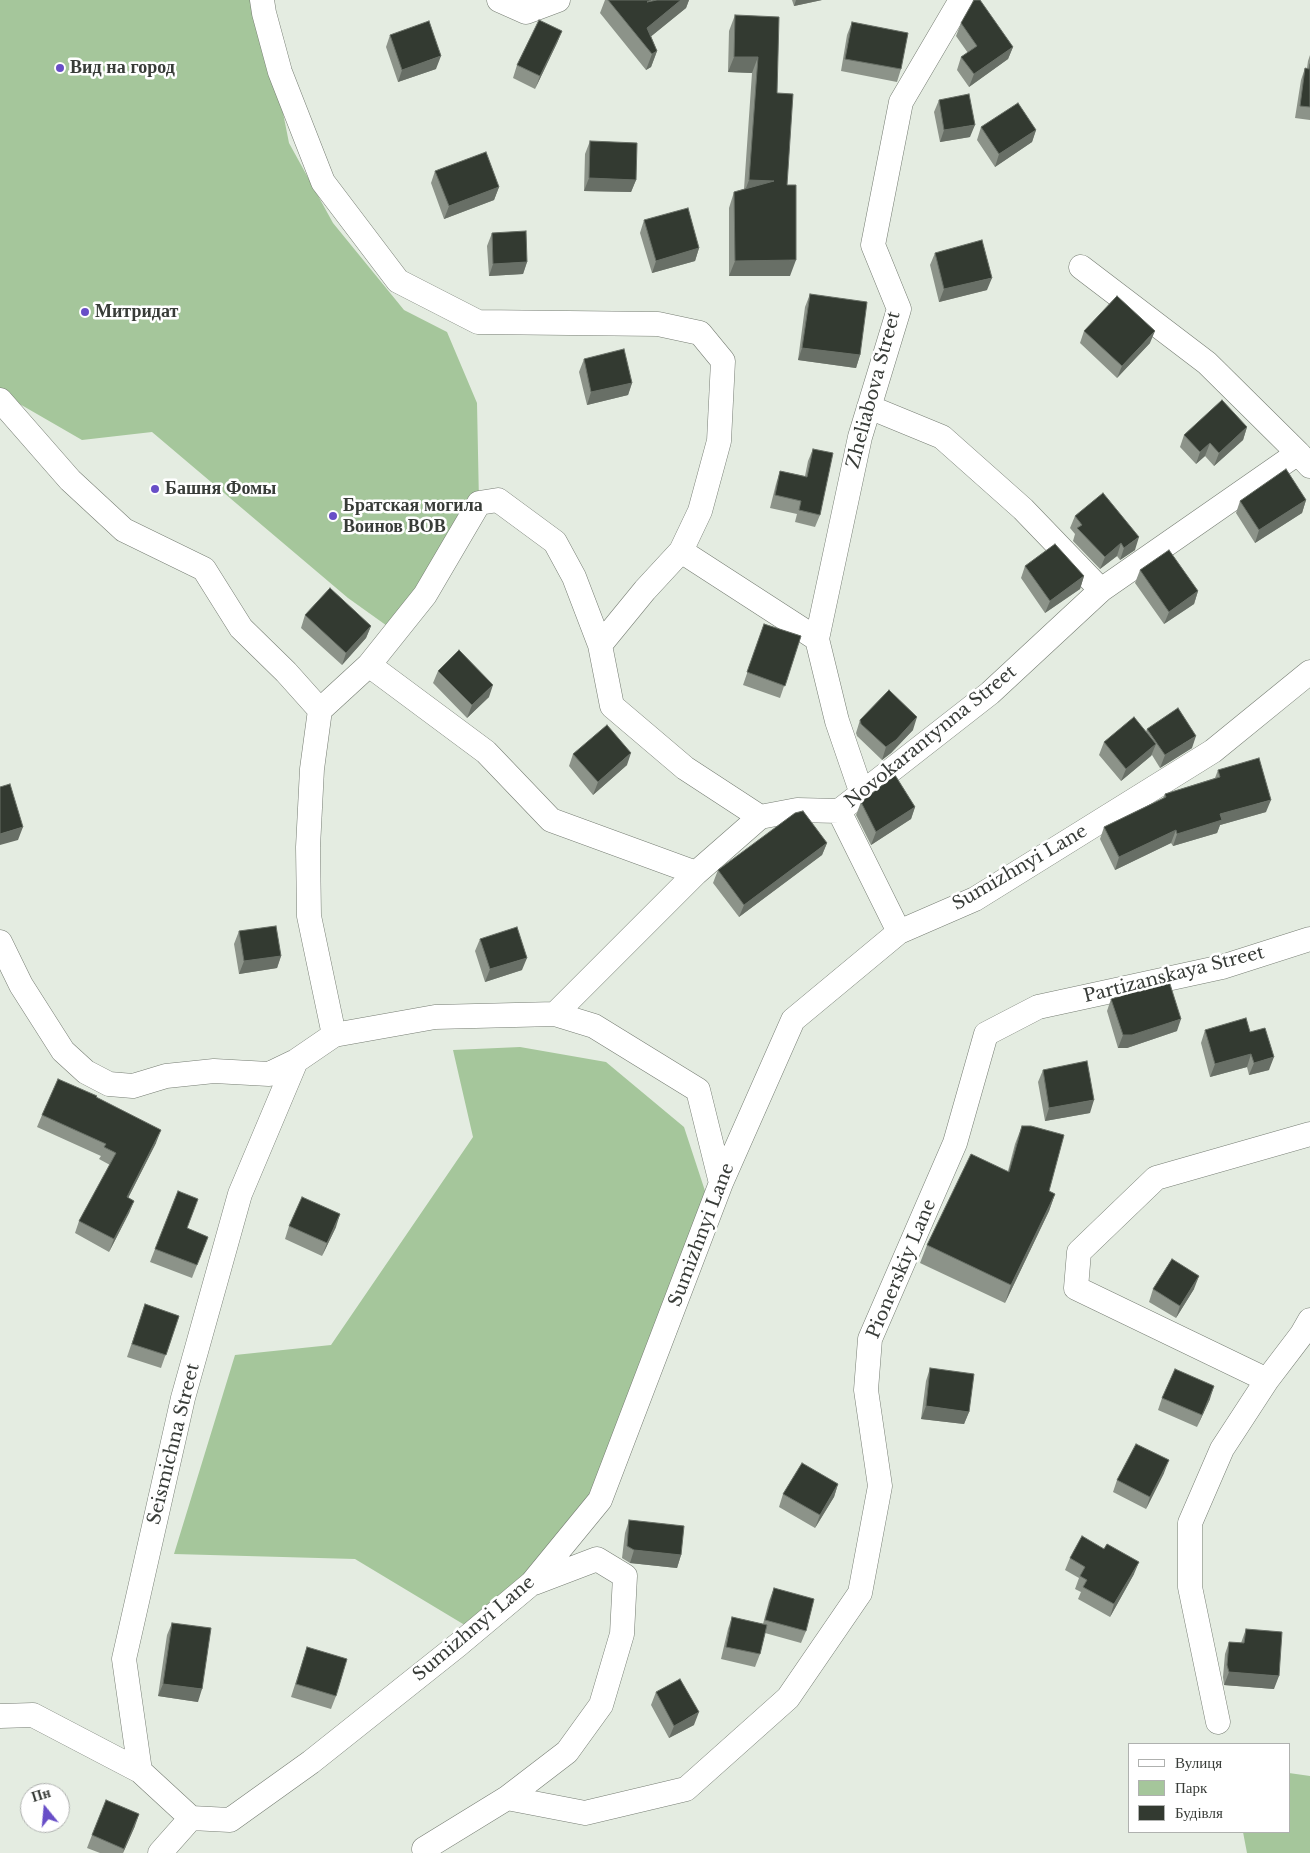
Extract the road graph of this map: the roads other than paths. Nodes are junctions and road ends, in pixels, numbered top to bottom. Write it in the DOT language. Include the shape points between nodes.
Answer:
graph roads {
  1 [pos="262,0"];
  2 [pos="499,0"];
  3 [pos="558,0"];
  4 [pos="961,0"];
  5 [pos="1081,267"];
  6 [pos="0,400"];
  7 [pos="869,407"];
  8 [pos="1304,459"];
  9 [pos="681,551"];
  10 [pos="1101,590"];
  11 [pos="817,639"];
  12 [pos="600,645"];
  13 [pos="369,665"];
  14 [pos="1310,672"];
  15 [pos="320,710"];
  16 [pos="862,794"];
  17 [pos="839,811"];
  18 [pos="760,817"];
  19 [pos="696,873"];
  20 [pos="899,932"];
  21 [pos="1310,939"];
  22 [pos="0,942"];
  23 [pos="1038,1007"];
  24 [pos="554,1014"];
  25 [pos="334,1036"];
  26 [pos="296,1061"];
  27 [pos="1310,1134"];
  28 [pos="721,1183"];
  29 [pos="1310,1320"];
  30 [pos="1267,1380"];
  31 [pos="532,1583"];
  32 [pos="0,1716"];
  33 [pos="1218,1722"];
  34 [pos="140,1771"];
  35 [pos="507,1798"];
  36 [pos="191,1818"];
  37 [pos="424,1849"];
  38 [pos="160,1853"];
  1 -- 9 [label="street" via="280,72 323,182 398,281 478,322 658,324 700,333 723,360 719,441 700,512"];
  2 -- 3 [label="street" via="526,12"];
  4 -- 7 [label="street, Zheliabova Street" via="901,102 873,245 899,309"];
  5 -- 8 [label="street" via="1207,363"];
  6 -- 15 [label="street" via="70,480 124,530 204,569 241,628"];
  7 -- 10 [label="street" via="942,437 1023,509"];
  7 -- 11 [label="street, Zheliabova Street"];
  8 -- 10 [label="street, Novokarantynna Street"];
  9 -- 11 [label="street"];
  9 -- 12 [label="street"];
  10 -- 16 [label="street, Novokarantynna Street" via="990,693"];
  11 -- 16 [label="street, Zheliabova Street" via="837,721"];
  12 -- 13 [label="street" via="574,577 555,542 498,500 479,503 425,595"];
  12 -- 18 [label="street" via="612,706 685,768"];
  13 -- 15 [label="street"];
  13 -- 19 [label="street" via="486,752 552,820"];
  14 -- 20 [label="street, Sumizhnyi Lane" via="1204,756 975,899"];
  15 -- 25 [label="street" via="312,769 309,916"];
  16 -- 17 [label="street, Novokarantynna Street"];
  17 -- 18 [label="street, Novokarantynna Street" via="798,810"];
  17 -- 20 [label="street"];
  18 -- 19 [label="street"];
  19 -- 24 [label="street"];
  20 -- 28 [label="street, Sumizhnyi Lane" via="793,1020"];
  21 -- 23 [label="street, Partizanskaya Street" via="1222,967"];
  22 -- 26 [label="street" via="21,985 63,1051 86,1072 109,1084 133,1086 166,1076 214,1071 269,1074"];
  23 -- 35 [label="street, Pionerskiy Lane" via="986,1034 955,1143 870,1339 866,1390 880,1486 860,1593 788,1698 686,1789 585,1813"];
  24 -- 25 [label="street" via="435,1016"];
  24 -- 28 [label="street" via="594,1026 698,1090"];
  25 -- 26 [label="street"];
  26 -- 34 [label="street, Seismichna Street" via="240,1194 183,1398 124,1659"];
  27 -- 30 [label="street" via="1156,1178 1079,1252 1076,1288"];
  28 -- 31 [label="street, Sumizhnyi Lane" via="600,1500"];
  29 -- 30 [label="street"];
  30 -- 33 [label="street" via="1222,1450 1190,1523 1190,1587"];
  31 -- 35 [label="street" via="597,1559 625,1576 622,1634 601,1705 567,1752"];
  31 -- 36 [label="street, Sumizhnyi Lane" via="311,1762 230,1820"];
  32 -- 34 [label="street" via="33,1715"];
  34 -- 36 [label="street"];
  35 -- 37 [label="street"];
  36 -- 38 [label="street"];
}
